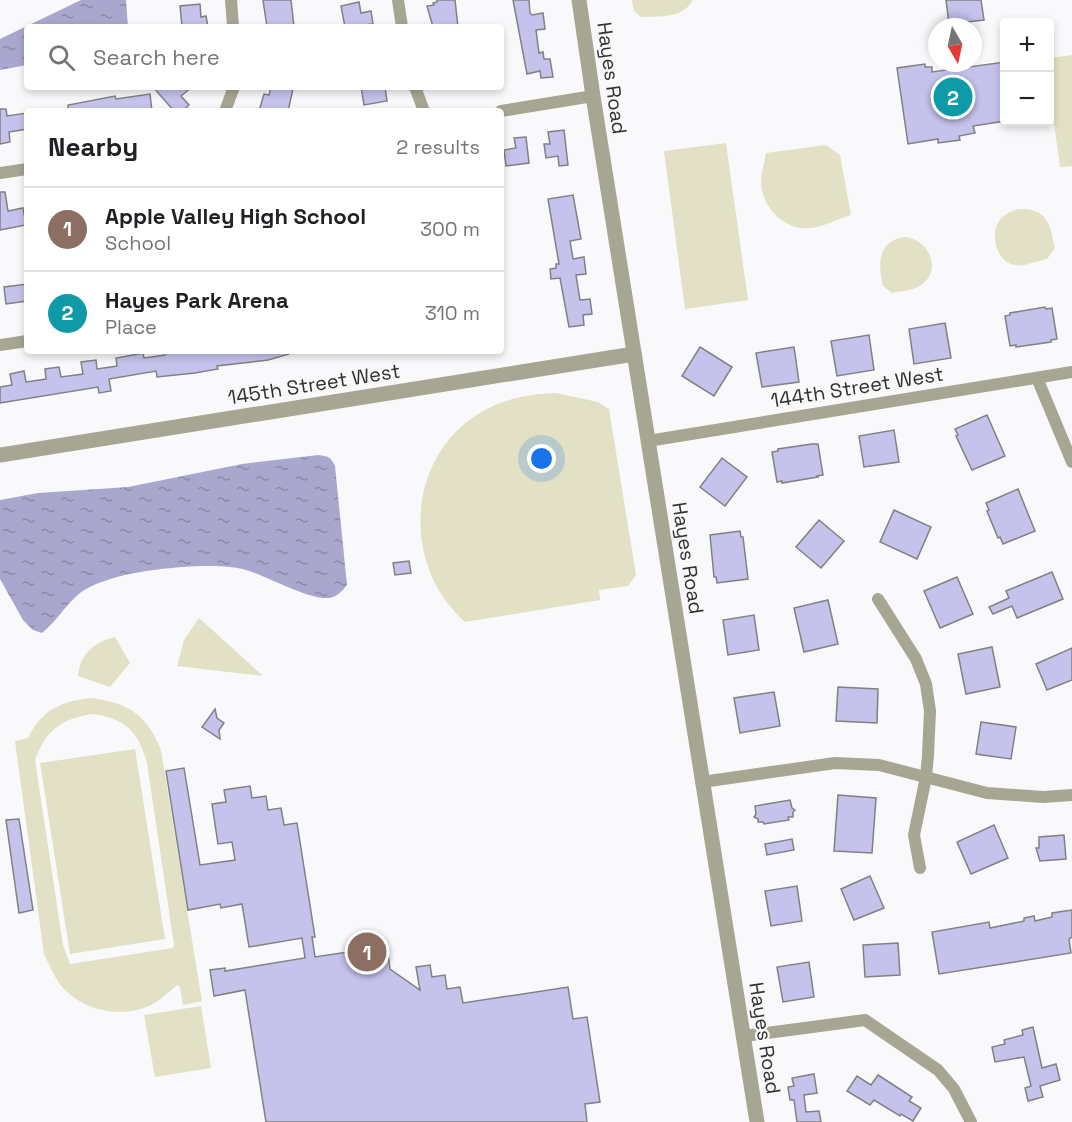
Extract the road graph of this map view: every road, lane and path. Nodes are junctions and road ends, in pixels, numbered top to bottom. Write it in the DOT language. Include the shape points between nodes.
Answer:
graph roads {
  1 [pos="231,0"];
  2 [pos="398,0"];
  3 [pos="579,0"];
  4 [pos="233,24"];
  5 [pos="402,24"];
  6 [pos="233,90"];
  7 [pos="416,90"];
  8 [pos="593,96"];
  9 [pos="226,108"];
  10 [pos="423,108"];
  11 [pos="504,111"];
  12 [pos="24,169"];
  13 [pos="0,173"];
  14 [pos="24,341"];
  15 [pos="0,345"];
  16 [pos="634,354"];
  17 [pos="1072,372"];
  18 [pos="1037,378"];
  19 [pos="648,441"];
  20 [pos="0,455"];
  21 [pos="1072,462"];
  22 [pos="878,599"];
  23 [pos="926,777"];
  24 [pos="702,782"];
  25 [pos="1072,795"];
  26 [pos="920,868"];
  27 [pos="744,1036"];
  28 [pos="757,1122"];
  29 [pos="971,1122"];
  1 -- 4 [label="street"];
  2 -- 5 [label="street"];
  3 -- 8 [label="street, Hayes Road"];
  6 -- 9 [label="street"];
  7 -- 10 [label="street"];
  8 -- 11 [label="street"];
  8 -- 16 [label="street, Hayes Road"];
  12 -- 13 [label="street"];
  14 -- 15 [label="street"];
  16 -- 19 [label="street, Hayes Road"];
  16 -- 20 [label="street, 145th Street West"];
  17 -- 18 [label="street, 144th Street West"];
  18 -- 19 [label="street, 144th Street West"];
  18 -- 21 [label="street"];
  19 -- 24 [label="street, Hayes Road"];
  22 -- 23 [label="street" via="916,659 926,684 930,711"];
  23 -- 24 [label="street" via="879,765 835,764"];
  23 -- 25 [label="street" via="987,793"];
  23 -- 26 [label="street" via="914,835"];
  24 -- 27 [label="street, Hayes Road"];
  27 -- 28 [label="street, Hayes Road"];
  27 -- 29 [label="street" via="865,1020 938,1070 954,1089"];
}
